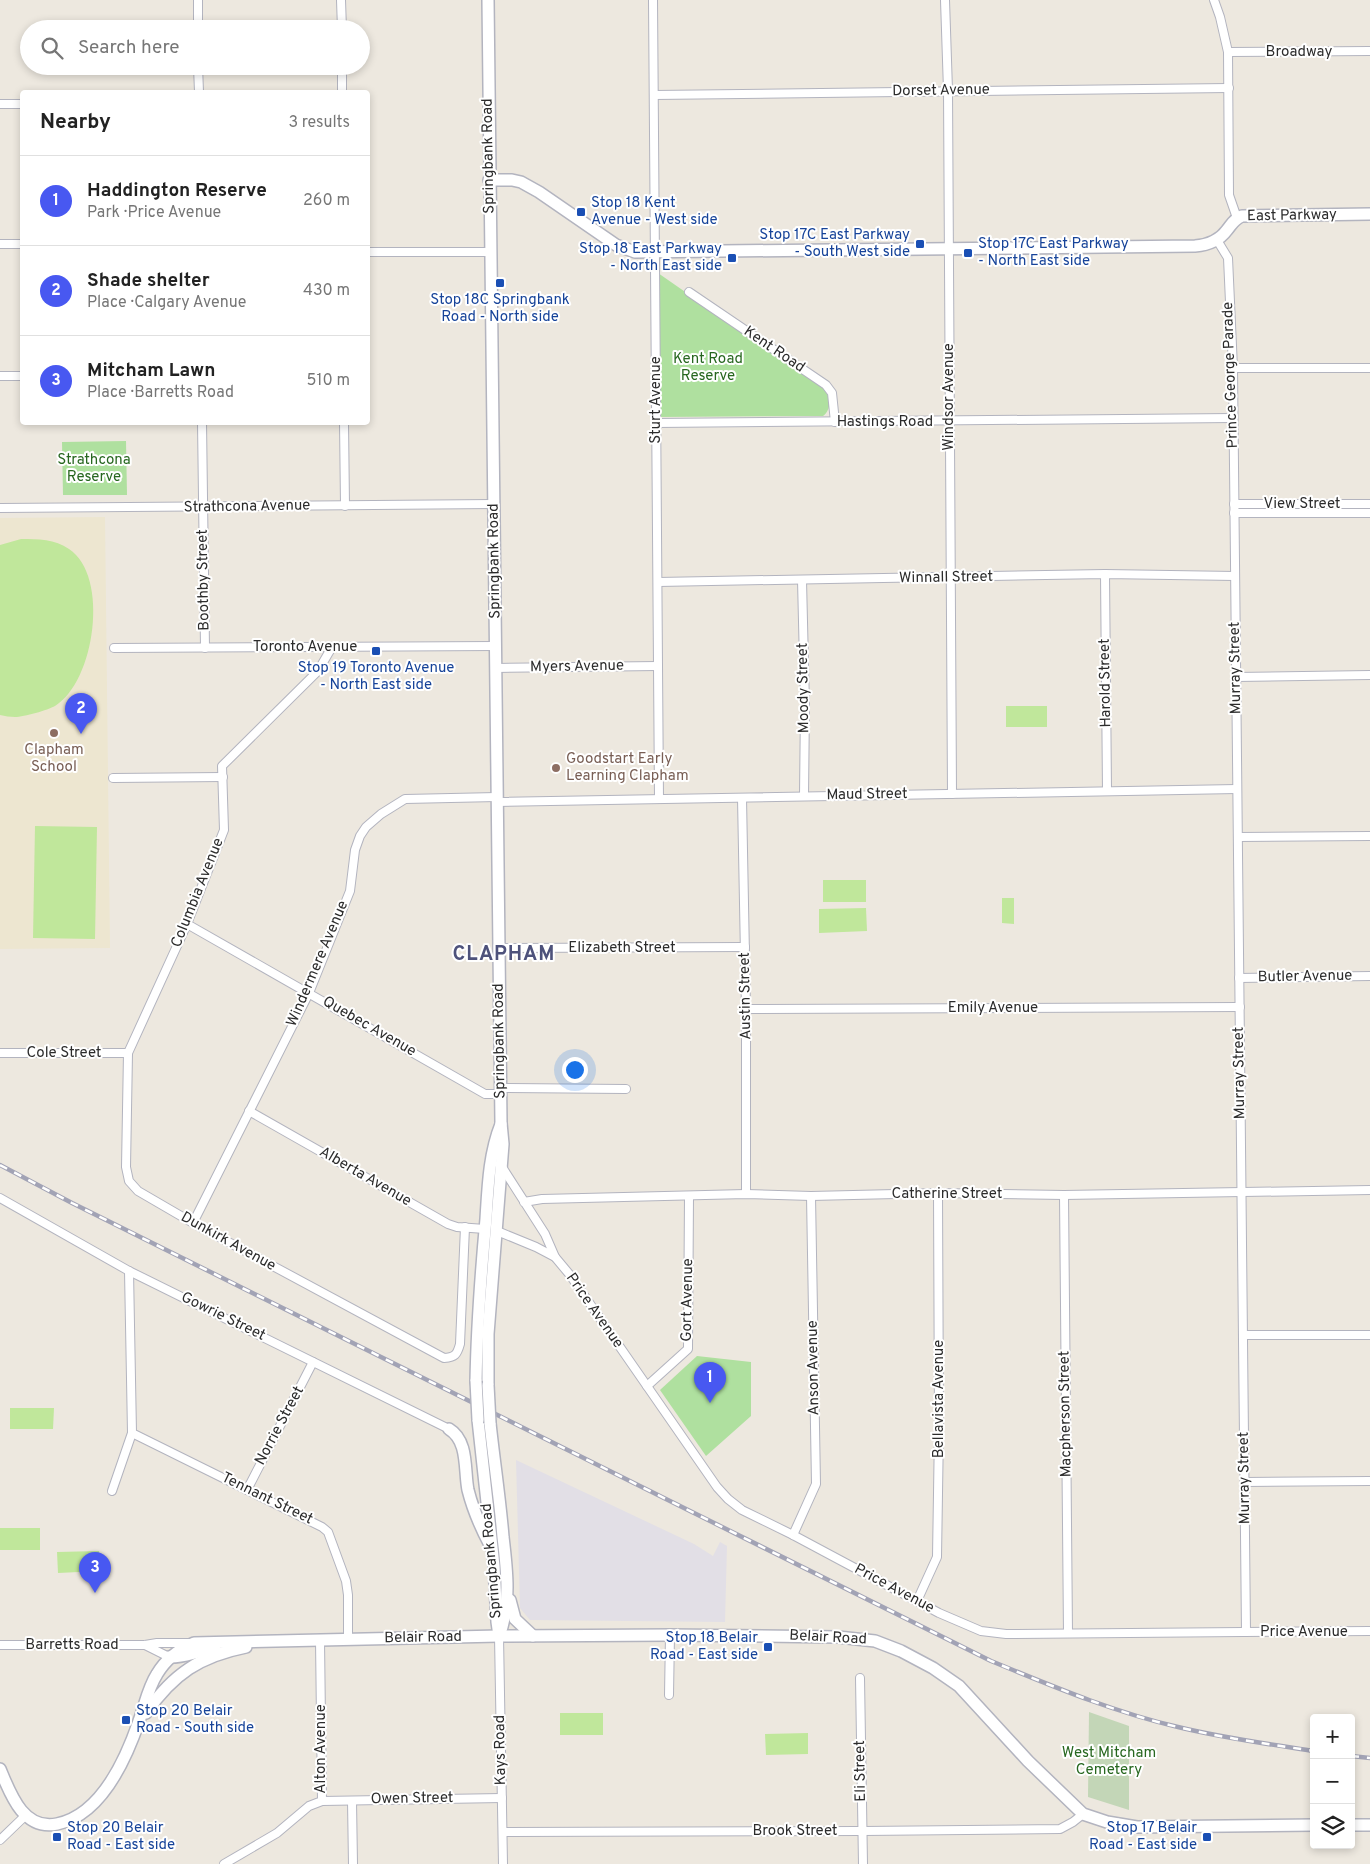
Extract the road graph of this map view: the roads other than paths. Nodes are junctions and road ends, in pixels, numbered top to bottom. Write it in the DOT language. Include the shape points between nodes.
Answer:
graph roads {
  1 [pos="198,0"];
  2 [pos="341,0"];
  3 [pos="488,0"];
  4 [pos="653,0"];
  5 [pos="945,0"];
  6 [pos="1214,0"];
  7 [pos="198,20"];
  8 [pos="342,20"];
  9 [pos="1370,51"];
  10 [pos="1228,52"];
  11 [pos="198,75"];
  12 [pos="342,75"];
  13 [pos="1229,88"];
  14 [pos="199,90"];
  15 [pos="342,90"];
  16 [pos="948,90"];
  17 [pos="654,94"];
  18 [pos="0,104"];
  19 [pos="20,104"];
  20 [pos="489,180"];
  21 [pos="1370,214"];
  22 [pos="1237,218"];
  23 [pos="1216,240"];
  24 [pos="0,244"];
  25 [pos="20,244"];
  26 [pos="948,249"];
  27 [pos="370,252"];
  28 [pos="490,252"];
  29 [pos="655,252"];
  30 [pos="690,292"];
  31 [pos="1233,368"];
  32 [pos="1370,368"];
  33 [pos="0,376"];
  34 [pos="20,376"];
  35 [pos="1233,418"];
  36 [pos="950,421"];
  37 [pos="835,422"];
  38 [pos="656,423"];
  39 [pos="202,425"];
  40 [pos="344,425"];
  41 [pos="494,504"];
  42 [pos="1234,504"];
  43 [pos="1370,504"];
  44 [pos="345,506"];
  45 [pos="0,508"];
  46 [pos="203,508"];
  47 [pos="1234,513"];
  48 [pos="1370,513"];
  49 [pos="1105,574"];
  50 [pos="1234,576"];
  51 [pos="951,578"];
  52 [pos="802,580"];
  53 [pos="658,582"];
  54 [pos="496,646"];
  55 [pos="332,647"];
  56 [pos="114,648"];
  57 [pos="205,648"];
  58 [pos="658,666"];
  59 [pos="496,668"];
  60 [pos="1370,675"];
  61 [pos="1236,677"];
  62 [pos="223,777"];
  63 [pos="113,778"];
  64 [pos="1237,789"];
  65 [pos="1107,791"];
  66 [pos="952,794"];
  67 [pos="804,796"];
  68 [pos="742,798"];
  69 [pos="498,799"];
  70 [pos="659,799"];
  71 [pos="1370,836"];
  72 [pos="1238,837"];
  73 [pos="187,924"];
  74 [pos="745,947"];
  75 [pos="499,948"];
  76 [pos="1370,976"];
  77 [pos="1239,978"];
  78 [pos="309,993"];
  79 [pos="1240,1007"];
  80 [pos="746,1008"];
  81 [pos="0,1053"];
  82 [pos="128,1053"];
  83 [pos="626,1089"];
  84 [pos="501,1091"];
  85 [pos="250,1111"];
  86 [pos="501,1123"];
  87 [pos="502,1167"];
  88 [pos="1370,1190"];
  89 [pos="1242,1192"];
  90 [pos="938,1193"];
  91 [pos="746,1194"];
  92 [pos="1064,1194"];
  93 [pos="689,1196"];
  94 [pos="811,1196"];
  95 [pos="0,1198"];
  96 [pos="524,1202"];
  97 [pos="193,1223"];
  98 [pos="465,1227"];
  99 [pos="485,1229"];
  100 [pos="497,1231"];
  101 [pos="555,1258"];
  102 [pos="128,1271"];
  103 [pos="1243,1335"];
  104 [pos="1370,1335"];
  105 [pos="313,1362"];
  106 [pos="648,1386"];
  107 [pos="449,1429"];
  108 [pos="132,1433"];
  109 [pos="481,1447"];
  110 [pos="465,1462"];
  111 [pos="1370,1481"];
  112 [pos="1245,1482"];
  113 [pos="247,1490"];
  114 [pos="112,1491"];
  115 [pos="793,1535"];
  116 [pos="492,1549"];
  117 [pos="507,1589"];
  118 [pos="917,1601"];
  119 [pos="1246,1632"];
  120 [pos="1370,1632"];
  121 [pos="1068,1633"];
  122 [pos="670,1635"];
  123 [pos="499,1636"];
  124 [pos="533,1636"];
  125 [pos="348,1639"];
  126 [pos="320,1640"];
  127 [pos="275,1641"];
  128 [pos="194,1643"];
  129 [pos="0,1645"];
  130 [pos="145,1645"];
  131 [pos="232,1650"];
  132 [pos="169,1657"];
  133 [pos="860,1678"];
  134 [pos="668,1695"];
  135 [pos="139,1722"];
  136 [pos="0,1769"];
  137 [pos="502,1798"];
  138 [pos="322,1801"];
  139 [pos="352,1801"];
  140 [pos="1083,1814"];
  141 [pos="26,1815"];
  142 [pos="1310,1825"];
  143 [pos="1355,1825"];
  144 [pos="1370,1825"];
  145 [pos="503,1832"];
  146 [pos="862,1832"];
  147 [pos="0,1840"];
  148 [pos="224,1864"];
  149 [pos="353,1864"];
  150 [pos="503,1864"];
  151 [pos="863,1864"];
  1 -- 7 [label="street"];
  2 -- 8 [label="street"];
  3 -- 20 [label="main road, Springbank Road"];
  4 -- 17 [label="street, Sturt Avenue"];
  5 -- 16 [label="street, Windsor Avenue"];
  6 -- 10 [label="street"];
  9 -- 10 [label="street, Broadway"];
  10 -- 13 [label="street"];
  11 -- 14 [label="street"];
  12 -- 15 [label="street"];
  13 -- 16 [label="street, Dorset Avenue"];
  13 -- 22 [label="street" via="1229,195"];
  16 -- 17 [label="street, Dorset Avenue"];
  16 -- 26 [label="street, Windsor Avenue"];
  17 -- 29 [label="street, Sturt Avenue"];
  18 -- 19 [label="street"];
  20 -- 28 [label="main road, Springbank Road"];
  20 -- 29 [label="main road" via="521,182 621,248"];
  21 -- 22 [label="main road, East Parkway"];
  22 -- 23 [label="main road, East Parkway"];
  23 -- 26 [label="main road" via="1202,246"];
  23 -- 31 [label="street, Prince George Parade" via="1228,258"];
  24 -- 25 [label="street"];
  26 -- 29 [label="main road"];
  26 -- 36 [label="street, Windsor Avenue"];
  27 -- 28 [label="street"];
  28 -- 41 [label="main road, Springbank Road"];
  29 -- 38 [label="street, Sturt Avenue"];
  30 -- 37 [label="street, Kent Road" via="826,385 832,393"];
  31 -- 32 [label="street"];
  31 -- 35 [label="street, Prince George Parade"];
  33 -- 34 [label="street"];
  35 -- 36 [label="street, Hastings Road"];
  35 -- 42 [label="street, Prince George Parade"];
  36 -- 37 [label="street, Hastings Road"];
  36 -- 51 [label="street, Windsor Avenue"];
  37 -- 38 [label="street, Hastings Road"];
  38 -- 53 [label="street, Sturt Avenue"];
  39 -- 46 [label="street, Boothby Street"];
  40 -- 44 [label="street"];
  41 -- 44 [label="street, Strathcona Avenue"];
  41 -- 54 [label="main road, Springbank Road"];
  42 -- 43 [label="street, View Street"];
  42 -- 47 [label="street, Prince George Parade"];
  44 -- 46 [label="street, Strathcona Avenue"];
  45 -- 46 [label="street, Strathcona Avenue"];
  46 -- 57 [label="street, Boothby Street"];
  47 -- 48 [label="street, View Street"];
  47 -- 50 [label="street, Murray Street"];
  49 -- 50 [label="street, Winnall Street"];
  49 -- 51 [label="street, Winnall Street"];
  49 -- 65 [label="street, Harold Street"];
  50 -- 61 [label="street, Murray Street"];
  51 -- 52 [label="street, Winnall Street"];
  51 -- 66 [label="street, Windsor Avenue"];
  52 -- 53 [label="street, Winnall Street"];
  52 -- 67 [label="street, Moody Street"];
  53 -- 58 [label="street, Sturt Avenue"];
  54 -- 55 [label="street, Toronto Avenue"];
  54 -- 59 [label="main road, Springbank Road"];
  55 -- 57 [label="street, Toronto Avenue"];
  55 -- 62 [label="street, Columbia Avenue" via="318,671 222,766"];
  56 -- 57 [label="street, Toronto Avenue"];
  58 -- 59 [label="street, Myers Avenue"];
  58 -- 70 [label="street, Sturt Avenue"];
  59 -- 69 [label="main road, Springbank Road"];
  60 -- 61 [label="street"];
  61 -- 64 [label="street, Murray Street"];
  62 -- 63 [label="street"];
  62 -- 73 [label="street, Columbia Avenue" via="224,830"];
  64 -- 65 [label="street, Maud Street"];
  64 -- 72 [label="street, Murray Street"];
  65 -- 66 [label="street, Maud Street"];
  66 -- 67 [label="street, Maud Street"];
  67 -- 68 [label="street, Maud Street"];
  68 -- 70 [label="street, Maud Street"];
  68 -- 74 [label="street, Austin Street"];
  69 -- 70 [label="street, Maud Street"];
  69 -- 75 [label="main road, Springbank Road"];
  69 -- 78 [label="street, Windermere Avenue" via="405,799 366,826 355,850 350,892"];
  71 -- 72 [label="street"];
  72 -- 77 [label="street, Murray Street"];
  73 -- 78 [label="street, Quebec Avenue"];
  73 -- 82 [label="street, Columbia Avenue"];
  74 -- 75 [label="street, Elizabeth Street"];
  74 -- 80 [label="street, Austin Street"];
  75 -- 84 [label="main road, Springbank Road"];
  76 -- 77 [label="street, Butler Avenue"];
  77 -- 79 [label="street, Murray Street"];
  78 -- 84 [label="street, Quebec Avenue" via="485,1094"];
  78 -- 85 [label="street, Windermere Avenue"];
  79 -- 80 [label="street, Emily Avenue"];
  79 -- 89 [label="street, Murray Street"];
  80 -- 91 [label="street, Austin Street"];
  81 -- 82 [label="street, Cole Street"];
  82 -- 97 [label="street, Dunkirk Avenue" via="126,1168 129,1181 138,1191"];
  83 -- 84 [label="street, Quebec Avenue"];
  84 -- 86 [label="main road, Springbank Road"];
  85 -- 97 [label="street, Windermere Avenue"];
  85 -- 98 [label="street, Alberta Avenue" via="448,1224"];
  86 -- 87 [label="main road, Springbank Road"];
  86 -- 99 [label="main road, Springbank Road" via="493,1143"];
  87 -- 96 [label="street, Price Avenue"];
  87 -- 100 [label="main road, Springbank Road"];
  88 -- 89 [label="street, Catherine Street"];
  89 -- 92 [label="street, Catherine Street"];
  89 -- 103 [label="street, Murray Street"];
  90 -- 92 [label="street, Catherine Street"];
  90 -- 94 [label="street, Catherine Street"];
  90 -- 118 [label="street, Bellavista Avenue" via="940,1430 937,1557"];
  91 -- 93 [label="street, Catherine Street"];
  91 -- 94 [label="street, Catherine Street"];
  92 -- 121 [label="street, Macpherson Street"];
  93 -- 96 [label="street, Catherine Street" via="542,1198"];
  93 -- 106 [label="street, Gort Avenue" via="688,1349"];
  94 -- 115 [label="street, Anson Avenue" via="816,1484"];
  95 -- 102 [label="street, Gowrie Street"];
  96 -- 101 [label="street, Price Avenue" via="545,1234"];
  97 -- 98 [label="street, Dunkirk Avenue" via="444,1358 454,1357 460,1344"];
  98 -- 99 [label="street, Alberta Avenue"];
  99 -- 100 [label="main road"];
  99 -- 109 [label="main road, Springbank Road, bridge" via="476,1381"];
  100 -- 101 [label="street, Price Avenue"];
  100 -- 117 [label="main road, Springbank Road, bridge" via="488,1334 488,1385"];
  101 -- 106 [label="street, Price Avenue"];
  102 -- 105 [label="street, Gowrie Street"];
  102 -- 108 [label="street"];
  103 -- 104 [label="street"];
  103 -- 112 [label="street, Murray Street"];
  105 -- 107 [label="street, Gowrie Street"];
  105 -- 113 [label="street, Norrie Street"];
  106 -- 115 [label="street, Price Avenue" via="717,1488 742,1510"];
  107 -- 110 [label="main road" via="460,1440"];
  108 -- 113 [label="street, Tennant Street"];
  108 -- 114 [label="street"];
  109 -- 110 [label="main road"];
  109 -- 116 [label="main road, Springbank Road"];
  110 -- 116 [label="main road" via="468,1490 479,1525"];
  111 -- 112 [label="street"];
  112 -- 119 [label="street, Murray Street"];
  113 -- 125 [label="street, Tennant Street" via="322,1526 328,1532 346,1581"];
  115 -- 118 [label="street, Price Avenue"];
  116 -- 123 [label="main road, Springbank Road"];
  117 -- 123 [label="main road, Springbank Road" via="505,1621"];
  117 -- 124 [label="main road" via="516,1619"];
  118 -- 121 [label="street, Price Avenue" via="982,1631"];
  119 -- 120 [label="street, Price Avenue"];
  119 -- 121 [label="street, Price Avenue"];
  122 -- 124 [label="main road, Belair Road"];
  122 -- 134 [label="street"];
  122 -- 140 [label="main road, Belair Road" via="856,1638 875,1640 901,1651 959,1686 1028,1761"];
  123 -- 124 [label="main road, Belair Road"];
  123 -- 125 [label="main road, Belair Road"];
  123 -- 137 [label="street, Kays Road"];
  125 -- 126 [label="main road, Belair Road"];
  126 -- 127 [label="main road, Belair Road"];
  126 -- 138 [label="street, Alton Avenue"];
  127 -- 128 [label="main road, Belair Road"];
  127 -- 131 [label="main road, Belair Road"];
  128 -- 130 [label="street, Barretts Road"];
  128 -- 132 [label="main road, Belair Road"];
  129 -- 130 [label="street, Barretts Road"];
  130 -- 132 [label="street, Barretts Road"];
  131 -- 132 [label="main road" via="205,1650"];
  131 -- 135 [label="main road, Belair Road" via="200,1660 175,1678"];
  132 -- 135 [label="main road, Belair Road" via="149,1689"];
  133 -- 146 [label="street, Eli Street"];
  135 -- 141 [label="main road, Belair Road" via="126,1756 109,1785 85,1812 69,1822 50,1826"];
  136 -- 141 [label="main road, Belair Road" via="13,1801"];
  137 -- 139 [label="street, Owen Street"];
  137 -- 145 [label="street, Kays Road"];
  138 -- 139 [label="street, Owen Street"];
  138 -- 148 [label="street, Alton Avenue" via="308,1806 278,1833"];
  139 -- 149 [label="street"];
  140 -- 142 [label="main road, Belair Road" via="1113,1824 1136,1827"];
  140 -- 146 [label="street, Brook Street" via="1060,1829"];
  141 -- 147 [label="street"];
  143 -- 144 [label="main road"];
  145 -- 146 [label="street, Brook Street"];
  145 -- 150 [label="street, Kays Road"];
  146 -- 151 [label="street, Eli Street"];
}
